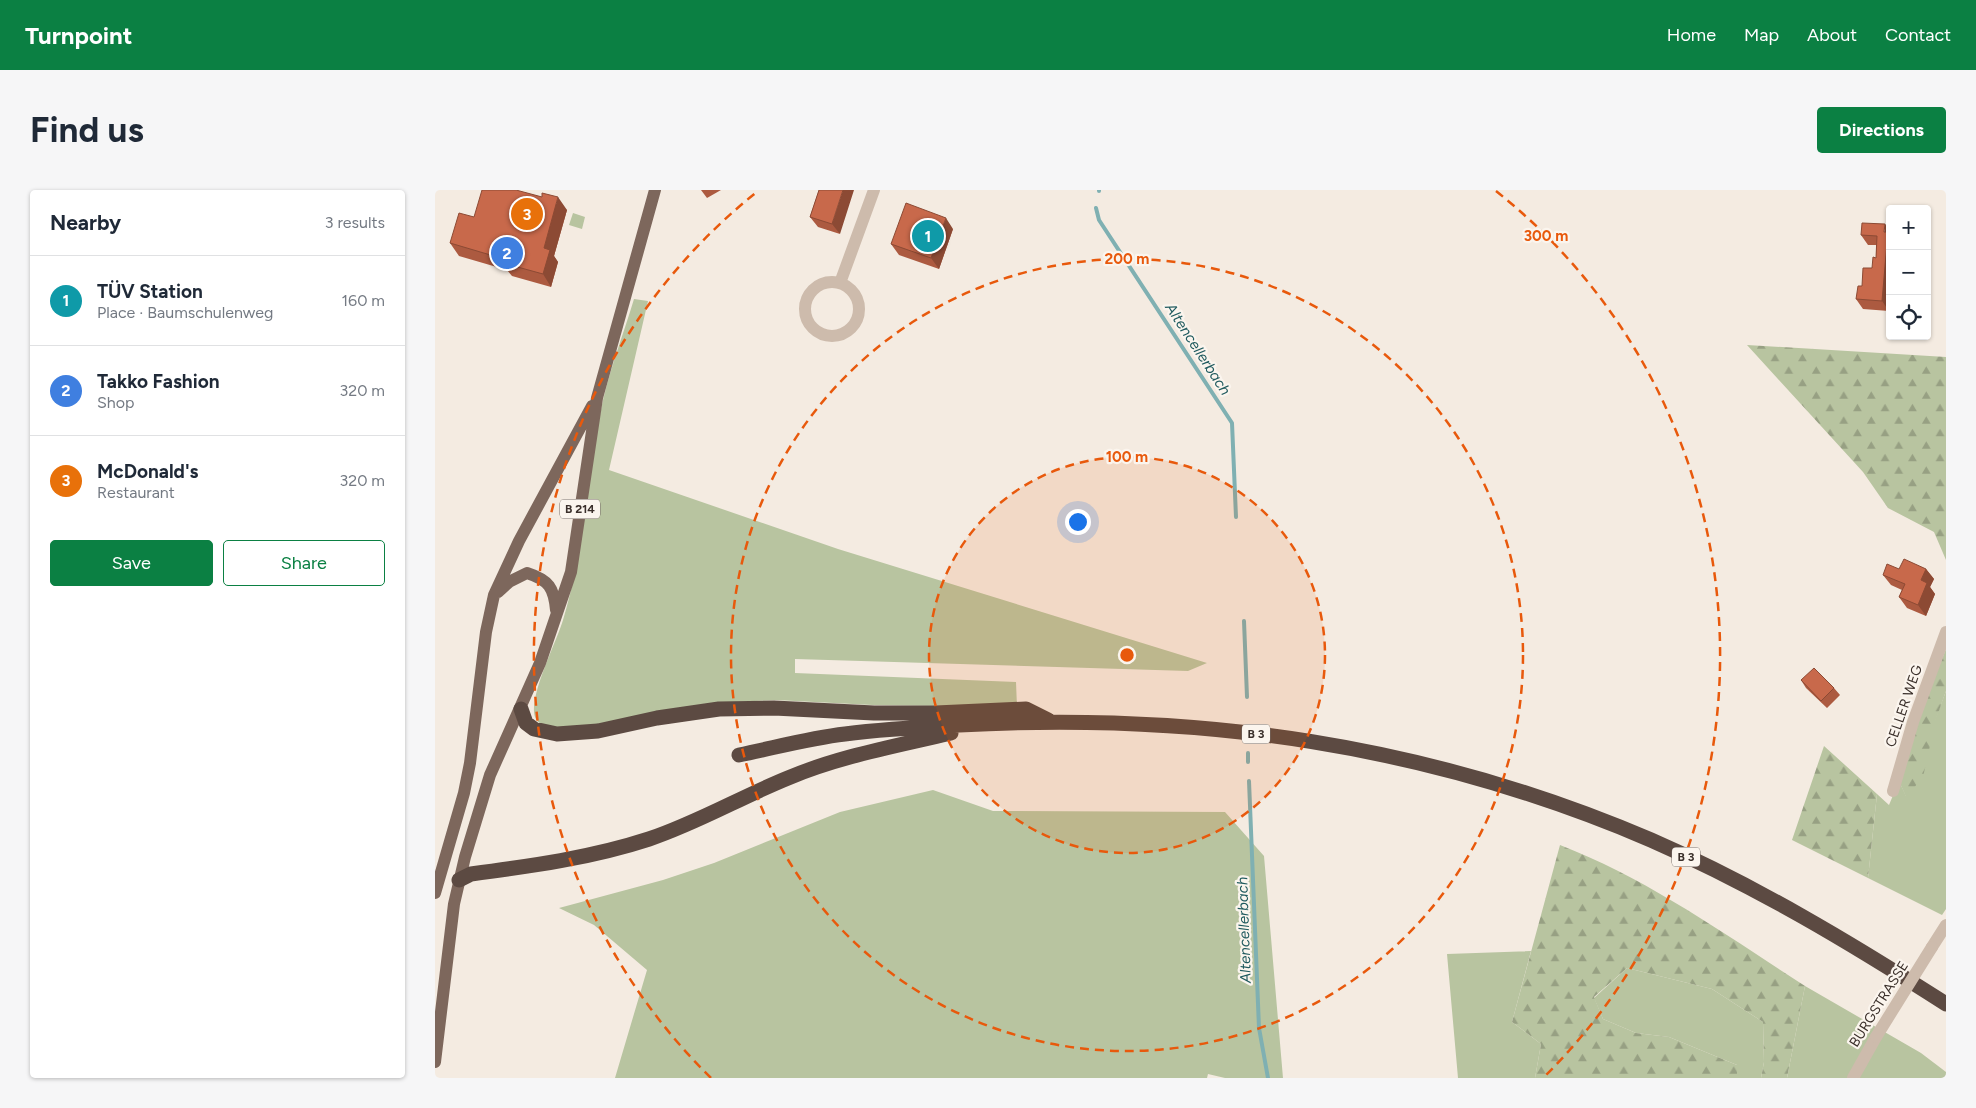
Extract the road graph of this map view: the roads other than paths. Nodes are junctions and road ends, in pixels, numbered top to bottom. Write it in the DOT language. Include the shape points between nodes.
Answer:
graph roads {
  1 [pos="655,190"];
  2 [pos="874,190"];
  3 [pos="841,283"];
  4 [pos="597,398"];
  5 [pos="494,595"];
  6 [pos="556,617"];
  7 [pos="1946,632"];
  8 [pos="521,709"];
  9 [pos="1052,721"];
  10 [pos="987,724"];
  11 [pos="739,756"];
  12 [pos="1893,791"];
  13 [pos="459,880"];
  14 [pos="435,893"];
  15 [pos="1946,925"];
  16 [pos="1946,1004"];
  17 [pos="437,1042"];
  18 [pos="435,1062"];
  19 [pos="1853,1078"];
  1 -- 4 [label="main road, B 214"];
  2 -- 3 [label="street"];
  3 -- 3 [label="street" via="820,285 807,301 808,321 812,327 831,336 845,333 858,317 859,303"];
  4 -- 5 [label="main road, B 214" via="519,541"];
  4 -- 6 [label="main road, B 214" via="571,572"];
  5 -- 6 [label="main road" via="518,576 527,573 538,576 555,594"];
  5 -- 14 [label="main road, B 214" via="486,632 469,770"];
  6 -- 8 [label="main road, B 214"];
  7 -- 12 [label="street, CELLER WEG" via="1913,722"];
  8 -- 9 [label="highway" via="526,723 534,729 557,734 598,731 719,709 874,713 1026,709"];
  8 -- 13 [label="main road, B 214" via="490,775"];
  9 -- 10 [label="highway, B 3"];
  9 -- 16 [label="highway, B 3" via="1161,724 1285,737 1372,751 1506,786 1642,837 1717,871 1822,928"];
  10 -- 11 [label="highway, B 3" via="843,734"];
  10 -- 13 [label="highway" via="834,762 788,778 641,841 598,854 471,874"];
  13 -- 17 [label="main road, B 214"];
  15 -- 19 [label="street, BURGSTRASSE, bridge"];
  17 -- 18 [label="main road, B 214"];
}
